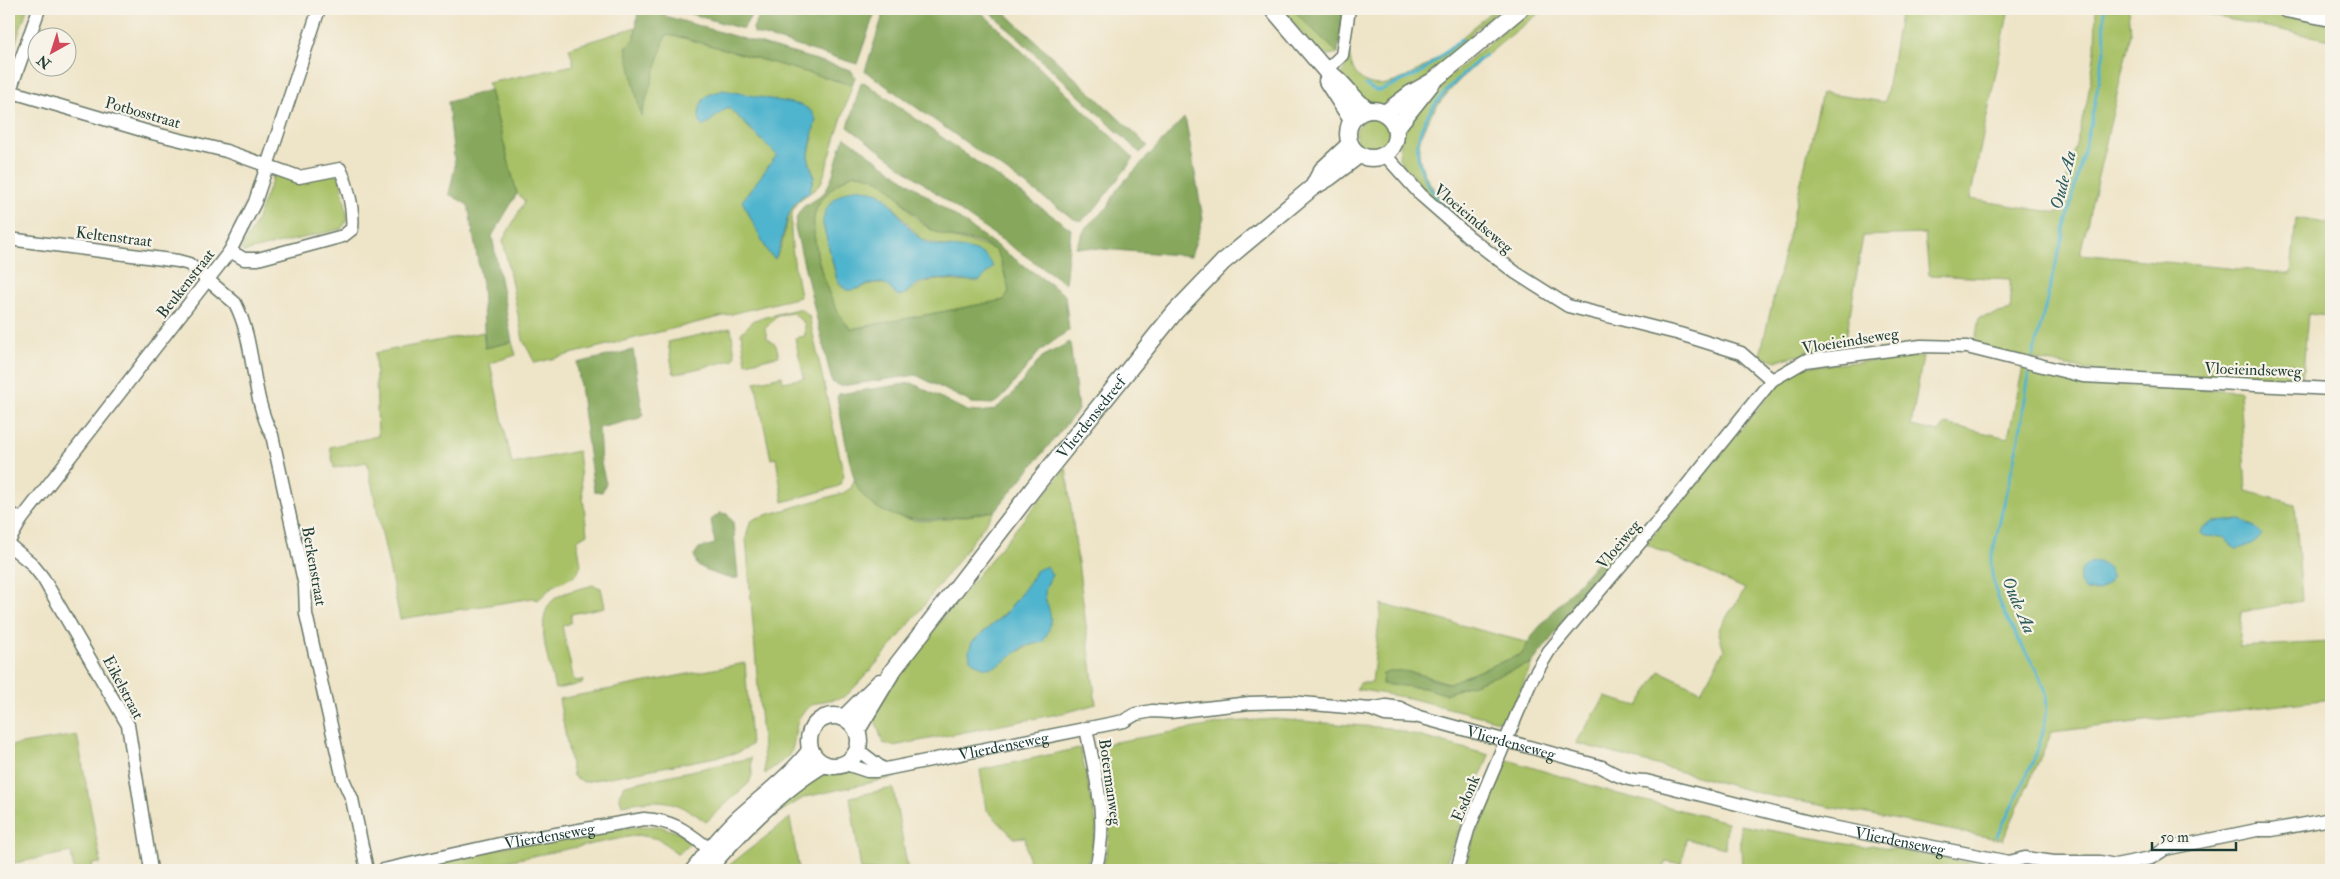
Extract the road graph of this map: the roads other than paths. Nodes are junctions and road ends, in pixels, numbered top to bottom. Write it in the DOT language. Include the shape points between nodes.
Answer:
graph roads {
  1 [pos="39,9"];
  2 [pos="319,9"];
  3 [pos="1273,9"];
  4 [pos="1349,9"];
  5 [pos="1520,9"];
  6 [pos="2286,9"];
  7 [pos="2331,18"];
  8 [pos="1326,71"];
  9 [pos="1434,81"];
  10 [pos="9,92"];
  11 [pos="1368,110"];
  12 [pos="1385,113"];
  13 [pos="1352,120"];
  14 [pos="1396,128"];
  15 [pos="1355,149"];
  16 [pos="1385,155"];
  17 [pos="267,167"];
  18 [pos="9,239"];
  19 [pos="230,252"];
  20 [pos="209,280"];
  21 [pos="1772,380"];
  22 [pos="2331,389"];
  23 [pos="12,512"];
  24 [pos="9,541"];
  25 [pos="9,545"];
  26 [pos="893,670"];
  27 [pos="844,718"];
  28 [pos="1086,728"];
  29 [pos="857,730"];
  30 [pos="1507,740"];
  31 [pos="858,750"];
  32 [pos="810,751"];
  33 [pos="824,764"];
  34 [pos="846,764"];
  35 [pos="883,769"];
  36 [pos="2331,819"];
  37 [pos="714,853"];
  38 [pos="150,870"];
  39 [pos="366,870"];
  40 [pos="383,870"];
  41 [pos="694,870"];
  42 [pos="707,870"];
  43 [pos="1095,870"];
  44 [pos="1457,870"];
  1 -- 10 [label="street"];
  2 -- 17 [label="street, Beukenstraat"];
  3 -- 8 [label="main road"];
  4 -- 8 [label="street" via="1342,55"];
  5 -- 9 [label="main road"];
  6 -- 7 [label="main road"];
  8 -- 11 [label="main road" via="1335,75"];
  8 -- 13 [label="main road" via="1327,81"];
  9 -- 12 [label="main road"];
  9 -- 14 [label="main road"];
  10 -- 17 [label="street, Potbosstraat" via="226,151"];
  11 -- 12 [label="main road"];
  11 -- 13 [label="main road"];
  12 -- 14 [label="main road"];
  13 -- 15 [label="main road" via="1349,128"];
  14 -- 16 [label="main road" via="1396,143"];
  15 -- 16 [label="main road" via="1372,159"];
  15 -- 26 [label="main road, Vlierdensedreef" via="1322,170 1313,187 1223,262 1175,312"];
  16 -- 21 [label="street, Vloeieindseweg" via="1421,195 1469,237 1516,273 1568,306 1741,353"];
  17 -- 19 [label="street, Beukenstraat" via="255,202"];
  17 -- 19 [label="street, Potbosstraat" via="299,177 340,169 353,220 352,229 343,236 258,259 244,259"];
  18 -- 20 [label="street, Keltenstraat" via="178,261 189,264"];
  19 -- 20 [label="street, Beukenstraat"];
  20 -- 23 [label="street, Beukenstraat"];
  20 -- 39 [label="street, Berkenstraat" via="240,311 262,416 272,435 305,586 306,614 343,779 352,799"];
  21 -- 22 [label="street, Vloeieindseweg" via="1805,361 1921,346 1967,347 2082,376"];
  21 -- 30 [label="street, Vloeiweg" via="1549,651 1532,681"];
  23 -- 24 [label="street, Beukenstraat"];
  25 -- 38 [label="street, Eikelstraat" via="43,578 128,725"];
  26 -- 27 [label="main road, Vlierdensedreef"];
  26 -- 29 [label="main road, Vlierdensedreef"];
  27 -- 29 [label="main road"];
  27 -- 32 [label="main road" via="832,716 821,719 812,727"];
  28 -- 30 [label="street, Vlierdenseweg" via="1124,720 1156,719 1170,712 1250,702 1290,702 1400,708 1419,717"];
  28 -- 35 [label="street, Vlierdenseweg"];
  28 -- 43 [label="street, Botermanweg" via="1103,825"];
  29 -- 31 [label="main road"];
  30 -- 36 [label="street, Vlierdenseweg" via="1602,767 1618,777 1634,781 1646,781 1818,824 2009,862 2025,858 2100,862 2115,866 2151,858 2165,849"];
  30 -- 44 [label="street, Esdonk" via="1468,830"];
  31 -- 34 [label="main road"];
  31 -- 35 [label="street"];
  32 -- 33 [label="main road"];
  32 -- 37 [label="main road" via="800,764 736,821"];
  33 -- 34 [label="main road" via="835,767"];
  33 -- 37 [label="main road"];
  34 -- 35 [label="street, Vlierdenseweg" via="867,771"];
  37 -- 40 [label="street, Vlierdenseweg" via="678,825 644,819"];
  37 -- 41 [label="main road"];
  37 -- 42 [label="main road"];
}
